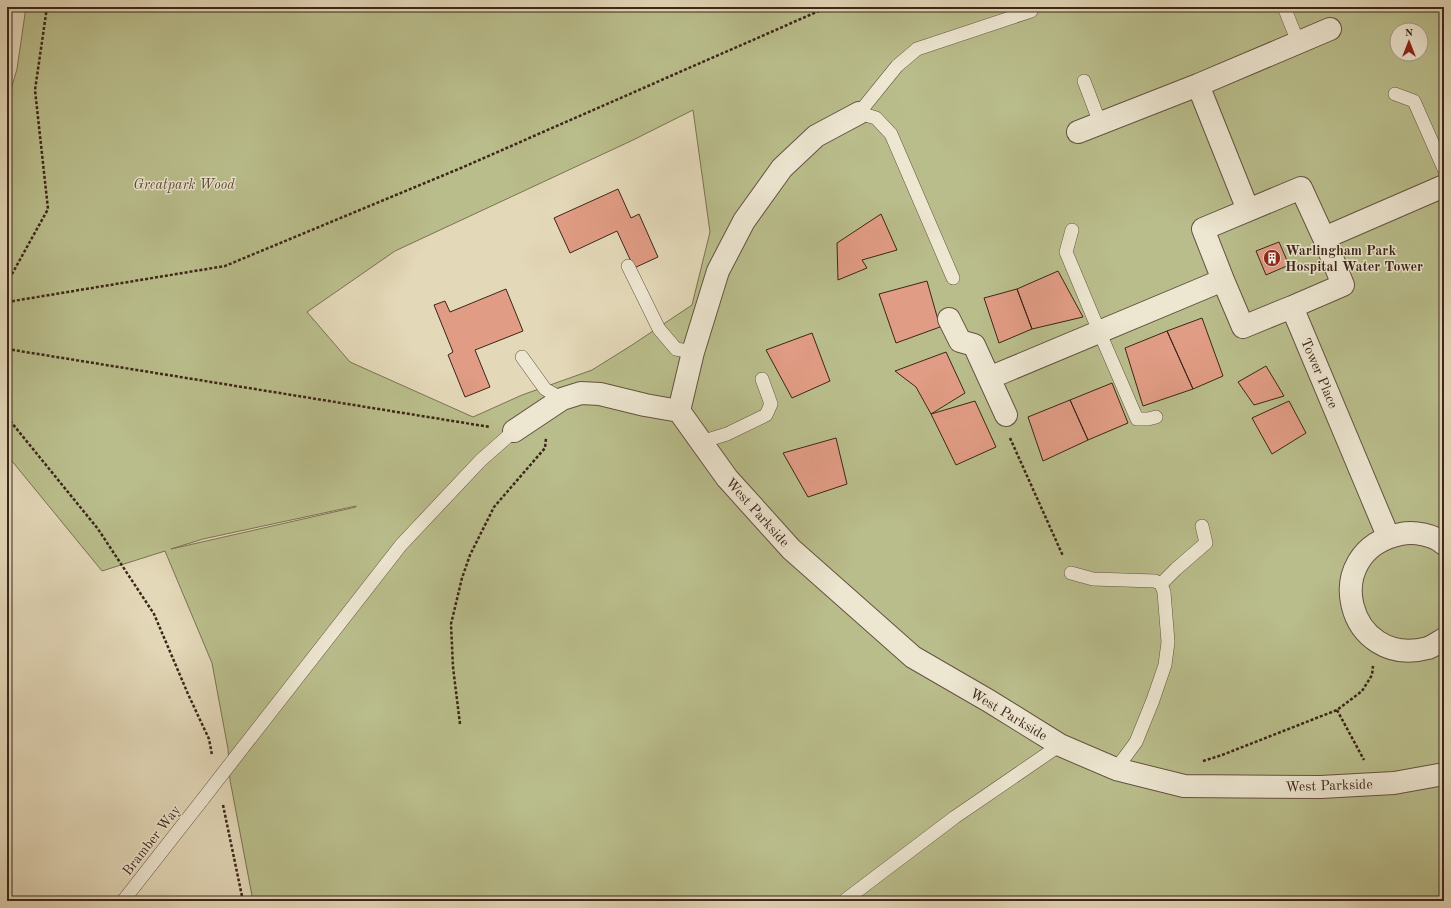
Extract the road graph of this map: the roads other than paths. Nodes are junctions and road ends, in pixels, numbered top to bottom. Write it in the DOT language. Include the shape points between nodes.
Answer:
graph roads {
  1 [pos="1284,7"];
  2 [pos="1031,11"];
  3 [pos="1330,29"];
  4 [pos="1298,42"];
  5 [pos="1084,81"];
  6 [pos="1198,85"];
  7 [pos="1395,94"];
  8 [pos="859,113"];
  9 [pos="1100,123"];
  10 [pos="1078,132"];
  11 [pos="1444,169"];
  12 [pos="1444,186"];
  13 [pos="1248,210"];
  14 [pos="1072,230"];
  15 [pos="1324,238"];
  16 [pos="628,266"];
  17 [pos="953,278"];
  18 [pos="1223,280"];
  19 [pos="1292,307"];
  20 [pos="949,319"];
  21 [pos="1099,332"];
  22 [pos="693,352"];
  23 [pos="522,357"];
  24 [pos="989,378"];
  25 [pos="762,379"];
  26 [pos="562,399"];
  27 [pos="679,412"];
  28 [pos="1006,415"];
  29 [pos="1156,417"];
  30 [pos="514,431"];
  31 [pos="702,442"];
  32 [pos="1202,526"];
  33 [pos="1388,536"];
  34 [pos="1444,544"];
  35 [pos="1071,573"];
  36 [pos="1161,584"];
  37 [pos="1442,646"];
  38 [pos="1060,745"];
  39 [pos="1116,769"];
  40 [pos="1444,774"];
  41 [pos="123,901"];
  42 [pos="844,901"];
  1 -- 4 [label="lane"];
  2 -- 8 [label="lane" via="917,49 897,66"];
  3 -- 4 [label="street"];
  4 -- 6 [label="street"];
  5 -- 9 [label="lane"];
  6 -- 9 [label="street"];
  6 -- 13 [label="street"];
  7 -- 11 [label="lane" via="1414,101"];
  8 -- 17 [label="lane" via="876,118 891,134"];
  8 -- 22 [label="street" via="816,136 782,168 744,221 718,271"];
  9 -- 10 [label="street"];
  12 -- 15 [label="street"];
  13 -- 15 [label="street" via="1301,188"];
  13 -- 18 [label="street" via="1203,229"];
  14 -- 21 [label="lane" via="1066,252"];
  15 -- 19 [label="street" via="1343,285"];
  16 -- 22 [label="lane" via="659,329 676,349"];
  18 -- 19 [label="street" via="1243,327"];
  18 -- 21 [label="street"];
  19 -- 33 [label="street, Tower Place"];
  20 -- 24 [label="street" via="960,341 974,345"];
  21 -- 24 [label="street"];
  21 -- 29 [label="lane" via="1137,419"];
  22 -- 27 [label="street"];
  23 -- 26 [label="lane" via="545,389"];
  24 -- 28 [label="street"];
  25 -- 31 [label="lane" via="772,404 766,415 727,434"];
  26 -- 27 [label="street" via="581,393 600,394"];
  26 -- 30 [label="street"];
  27 -- 31 [label="street, West Parkside"];
  30 -- 41 [label="lane, Bramber Way, bridge" via="481,460 401,546"];
  31 -- 38 [label="street, West Parkside" via="727,478 791,549 913,657"];
  32 -- 36 [label="lane" via="1206,543"];
  33 -- 34 [label="street" via="1406,533 1425,535"];
  33 -- 37 [label="street" via="1371,547 1358,563 1351,582 1351,602 1358,622 1371,637 1389,647 1409,651"];
  35 -- 36 [label="lane" via="1093,579 1155,581"];
  36 -- 39 [label="lane" via="1164,592 1168,642 1165,665 1136,742"];
  38 -- 39 [label="street, West Parkside"];
  38 -- 42 [label="lane" via="955,817"];
  39 -- 40 [label="street, West Parkside" via="1184,786 1321,787 1394,783"];
}
